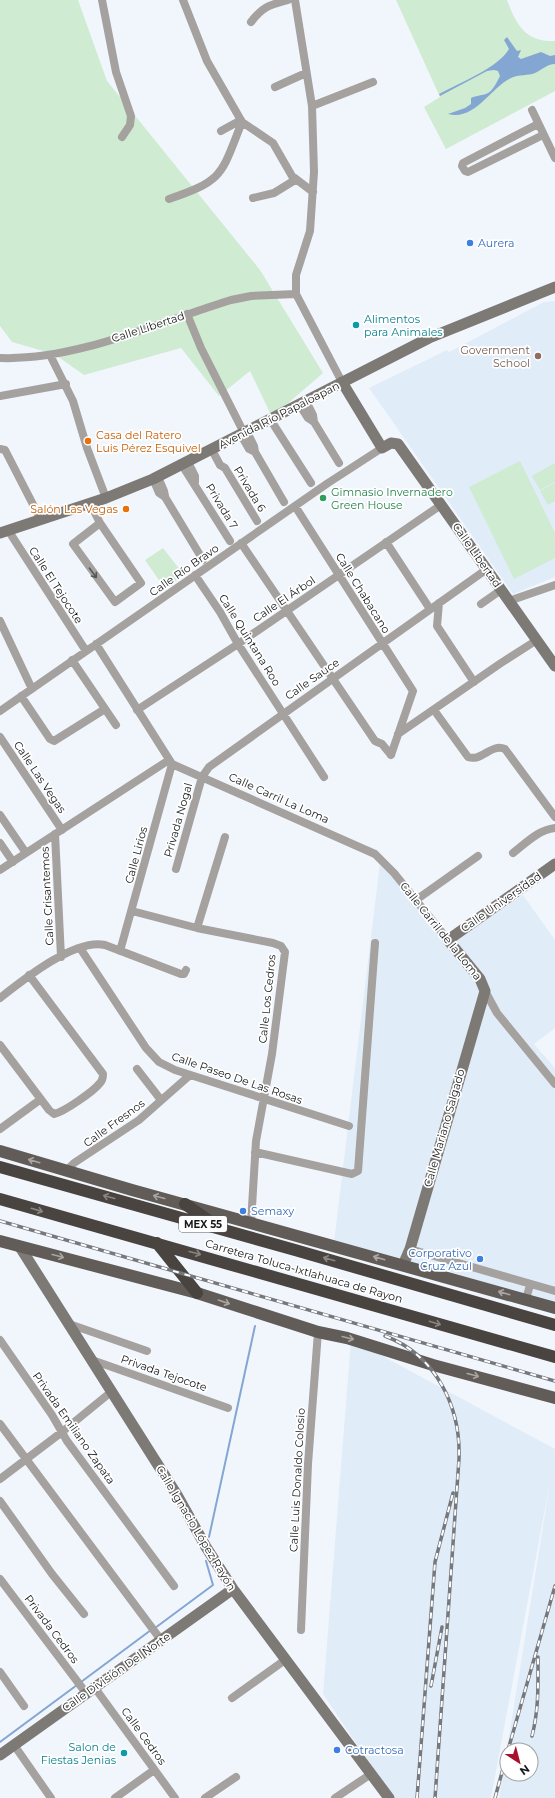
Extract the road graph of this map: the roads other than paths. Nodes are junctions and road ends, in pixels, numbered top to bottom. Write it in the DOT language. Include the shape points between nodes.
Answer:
graph roads {
  1 [pos="102,0"];
  2 [pos="183,0"];
  3 [pos="288,0"];
  4 [pos="295,0"];
  5 [pos="251,22"];
  6 [pos="306,73"];
  7 [pos="373,82"];
  8 [pos="275,87"];
  9 [pos="312,106"];
  10 [pos="532,110"];
  11 [pos="242,121"];
  12 [pos="538,124"];
  13 [pos="221,132"];
  14 [pos="543,135"];
  15 [pos="122,137"];
  16 [pos="555,158"];
  17 [pos="296,180"];
  18 [pos="313,192"];
  19 [pos="253,198"];
  20 [pos="169,199"];
  21 [pos="555,287"];
  22 [pos="296,294"];
  23 [pos="187,314"];
  24 [pos="50,355"];
  25 [pos="0,358"];
  26 [pos="342,382"];
  27 [pos="66,384"];
  28 [pos="0,396"];
  29 [pos="303,402"];
  30 [pos="273,418"];
  31 [pos="244,433"];
  32 [pos="382,448"];
  33 [pos="0,449"];
  34 [pos="214,449"];
  35 [pos="339,463"];
  36 [pos="185,464"];
  37 [pos="155,478"];
  38 [pos="311,483"];
  39 [pos="106,498"];
  40 [pos="284,502"];
  41 [pos="90,504"];
  42 [pos="441,505"];
  43 [pos="295,506"];
  44 [pos="41,520"];
  45 [pos="257,521"];
  46 [pos="100,523"];
  47 [pos="4,532"];
  48 [pos="230,541"];
  49 [pos="386,542"];
  50 [pos="241,543"];
  51 [pos="203,560"];
  52 [pos="487,569"];
  53 [pos="195,575"];
  54 [pos="338,575"];
  55 [pos="555,585"];
  56 [pos="501,590"];
  57 [pos="509,601"];
  58 [pos="439,603"];
  59 [pos="481,604"];
  60 [pos="430,609"];
  61 [pos="287,611"];
  62 [pos="0,621"];
  63 [pos="537,640"];
  64 [pos="96,644"];
  65 [pos="238,644"];
  66 [pos="382,644"];
  67 [pos="86,651"];
  68 [pos="72,660"];
  69 [pos="555,666"];
  70 [pos="333,678"];
  71 [pos="474,682"];
  72 [pos="32,689"];
  73 [pos="21,696"];
  74 [pos="105,708"];
  75 [pos="137,710"];
  76 [pos="434,710"];
  77 [pos="0,711"];
  78 [pos="283,713"];
  79 [pos="116,725"];
  80 [pos="398,734"];
  81 [pos="0,737"];
  82 [pos="171,762"];
  83 [pos="202,777"];
  84 [pos="324,777"];
  85 [pos="0,815"];
  86 [pos="555,816"];
  87 [pos="555,828"];
  88 [pos="59,832"];
  89 [pos="225,837"];
  90 [pos="0,843"];
  91 [pos="26,853"];
  92 [pos="513,853"];
  93 [pos="478,856"];
  94 [pos="380,857"];
  95 [pos="13,862"];
  96 [pos="555,864"];
  97 [pos="176,869"];
  98 [pos="0,870"];
  99 [pos="416,900"];
  100 [pos="132,910"];
  101 [pos="197,928"];
  102 [pos="448,940"];
  103 [pos="375,943"];
  104 [pos="80,948"];
  105 [pos="120,951"];
  106 [pos="60,957"];
  107 [pos="186,970"];
  108 [pos="29,975"];
  109 [pos="485,991"];
  110 [pos="0,998"];
  111 [pos="0,1045"];
  112 [pos="137,1069"];
  113 [pos="190,1075"];
  114 [pos="555,1084"];
  115 [pos="41,1099"];
  116 [pos="161,1100"];
  117 [pos="264,1100"];
  118 [pos="349,1126"];
  119 [pos="0,1129"];
  120 [pos="0,1151"];
  121 [pos="255,1156"];
  122 [pos="0,1167"];
  123 [pos="67,1170"];
  124 [pos="0,1198"];
  125 [pos="185,1204"];
  126 [pos="251,1223"];
  127 [pos="221,1229"];
  128 [pos="0,1241"];
  129 [pos="157,1243"];
  130 [pos="20,1246"];
  131 [pos="410,1249"];
  132 [pos="404,1265"];
  133 [pos="530,1284"];
  134 [pos="555,1292"];
  135 [pos="197,1293"];
  136 [pos="526,1299"];
  137 [pos="555,1308"];
  138 [pos="72,1325"];
  139 [pos="555,1325"];
  140 [pos="318,1332"];
  141 [pos="0,1340"];
  142 [pos="147,1351"];
  143 [pos="555,1358"];
  144 [pos="92,1360"];
  145 [pos="111,1392"];
  146 [pos="555,1398"];
  147 [pos="228,1408"];
  148 [pos="0,1424"];
  149 [pos="62,1432"];
  150 [pos="26,1460"];
  151 [pos="0,1479"];
  152 [pos="0,1501"];
  153 [pos="0,1579"];
  154 [pos="174,1586"];
  155 [pos="233,1589"];
  156 [pos="84,1614"];
  157 [pos="301,1630"];
  158 [pos="159,1637"];
  159 [pos="285,1660"];
  160 [pos="0,1672"];
  161 [pos="88,1690"];
  162 [pos="232,1698"];
  163 [pos="24,1706"];
  164 [pos="14,1745"];
  165 [pos="0,1756"];
  166 [pos="154,1770"];
  167 [pos="371,1774"];
  168 [pos="236,1777"];
  169 [pos="51,1798"];
  170 [pos="115,1798"];
  171 [pos="175,1798"];
  172 [pos="205,1798"];
  173 [pos="335,1798"];
  174 [pos="389,1798"];
  1 -- 15 [label="street" via="116,72 131,116 130,125"];
  2 -- 11 [label="street" via="207,61"];
  3 -- 5 [label="street" via="264,8"];
  4 -- 6 [label="street"];
  6 -- 8 [label="street"];
  6 -- 9 [label="street"];
  7 -- 9 [label="street"];
  9 -- 18 [label="street"];
  10 -- 12 [label="street"];
  11 -- 13 [label="street"];
  11 -- 17 [label="street" via="273,143"];
  11 -- 20 [label="street" via="225,165 218,175 198,189"];
  12 -- 14 [label="street"];
  12 -- 14 [label="street" via="463,163 462,166 468,172"];
  14 -- 16 [label="street"];
  17 -- 18 [label="street"];
  17 -- 19 [label="street" via="274,193"];
  18 -- 22 [label="street" via="310,231 296,275"];
  21 -- 26 [label="main road, Avenida Río Papaloapan" via="441,333"];
  22 -- 23 [label="street, Calle Libertad" via="251,296"];
  22 -- 26 [label="street"];
  23 -- 24 [label="street, Calle Libertad" via="86,347"];
  23 -- 31 [label="street" via="201,348"];
  24 -- 25 [label="street, Calle Libertad" via="20,359"];
  24 -- 27 [label="street"];
  26 -- 29 [label="main road, Avenida Río Papaloapan"];
  26 -- 32 [label="main road"];
  27 -- 28 [label="street"];
  27 -- 39 [label="street"];
  29 -- 30 [label="main road, Avenida Río Papaloapan"];
  29 -- 35 [label="street" via="313,415 314,422"];
  30 -- 31 [label="main road, Avenida Río Papaloapan"];
  30 -- 38 [label="street"];
  31 -- 34 [label="main road, Avenida Río Papaloapan"];
  31 -- 40 [label="street" via="254,446"];
  32 -- 42 [label="main road, Calle Libertad" via="390,443 398,444"];
  32 -- 43 [label="street, Calle Río Bravo"];
  33 -- 44 [label="street" via="5,450"];
  34 -- 36 [label="main road, Avenida Río Papaloapan"];
  34 -- 45 [label="street, Privada 6" via="225,462 225,468"];
  36 -- 37 [label="main road, Avenida Río Papaloapan"];
  36 -- 48 [label="street, Privada 7" via="195,476 195,482"];
  37 -- 39 [label="main road, Avenida Río Papaloapan"];
  37 -- 51 [label="street"];
  39 -- 41 [label="main road, Avenida Río Papaloapan"];
  41 -- 44 [label="main road, Avenida Río Papaloapan"];
  41 -- 46 [label="street"];
  42 -- 49 [label="street, Calle El Árbol"];
  42 -- 52 [label="main road, Calle Libertad"];
  43 -- 50 [label="street, Calle Río Bravo"];
  43 -- 54 [label="street, Calle Chabacano"];
  44 -- 47 [label="main road, Avenida Río Papaloapan"];
  46 -- 46 [label="street, one-way" via="73,544 115,602 141,583"];
  47 -- 67 [label="street, Calle El Tejocote"];
  49 -- 54 [label="street, Calle El Árbol"];
  49 -- 60 [label="street"];
  50 -- 53 [label="street, Calle Río Bravo"];
  50 -- 61 [label="street"];
  52 -- 56 [label="main road, Calle Libertad"];
  52 -- 58 [label="street, Calle Sauce"];
  53 -- 64 [label="street, Calle Río Bravo"];
  53 -- 65 [label="street, Calle Quintana Roo"];
  54 -- 61 [label="street, Calle El Árbol"];
  54 -- 66 [label="street, Calle Chabacano"];
  55 -- 57 [label="street"];
  56 -- 57 [label="main road, Calle Libertad"];
  56 -- 59 [label="street"];
  57 -- 63 [label="main road, Calle Libertad"];
  58 -- 60 [label="street, Calle Sauce"];
  58 -- 71 [label="street" via="437,626"];
  60 -- 66 [label="street, Calle Sauce"];
  61 -- 65 [label="street, Calle El Árbol"];
  61 -- 70 [label="street"];
  62 -- 72 [label="street"];
  63 -- 69 [label="main road, Calle Libertad"];
  63 -- 71 [label="street"];
  64 -- 67 [label="street, Calle Río Bravo"];
  64 -- 75 [label="street"];
  65 -- 75 [label="street, Calle El Árbol"];
  65 -- 78 [label="street, Calle Quintana Roo"];
  66 -- 70 [label="street, Calle Sauce"];
  66 -- 80 [label="street, Calle Chabacano" via="413,691"];
  67 -- 68 [label="street, Calle Río Bravo"];
  68 -- 72 [label="street, Calle Río Bravo"];
  68 -- 74 [label="street"];
  70 -- 78 [label="street, Calle Sauce"];
  70 -- 80 [label="street" via="375,741 382,744 391,755"];
  71 -- 76 [label="street"];
  72 -- 73 [label="street, Calle Río Bravo"];
  73 -- 74 [label="street" via="52,741"];
  73 -- 77 [label="street, Calle Río Bravo"];
  74 -- 79 [label="street"];
  75 -- 82 [label="street"];
  76 -- 80 [label="street"];
  76 -- 86 [label="street" via="468,757 479,757 499,747 505,748"];
  78 -- 83 [label="street, Calle Sauce" via="208,767"];
  78 -- 84 [label="street, Calle Quintana Roo"];
  81 -- 88 [label="street, Calle Las Vegas"];
  82 -- 83 [label="street, Calle Carril La Loma"];
  82 -- 88 [label="street"];
  82 -- 100 [label="street, Calle Lirios"];
  83 -- 94 [label="street, Calle Carril La Loma" via="364,847"];
  83 -- 97 [label="street, Privada Nogal"];
  85 -- 91 [label="street"];
  87 -- 92 [label="street" via="538,834"];
  88 -- 91 [label="street"];
  88 -- 106 [label="street, Calle Crisantemos"];
  89 -- 101 [label="street"];
  90 -- 95 [label="street"];
  91 -- 95 [label="street"];
  93 -- 99 [label="street"];
  94 -- 99 [label="street, Calle Carril de la Loma"];
  95 -- 98 [label="street"];
  96 -- 102 [label="main road, Calle Universidad"];
  99 -- 102 [label="street, Calle Carril de la Loma"];
  100 -- 101 [label="street, Calle Los Cedros"];
  100 -- 105 [label="street, Calle Lirios"];
  101 -- 117 [label="street, Calle Los Cedros" via="273,943 285,952"];
  102 -- 109 [label="main road, Calle Carril de la Loma" via="480,979"];
  103 -- 121 [label="street" via="358,1172 352,1174"];
  104 -- 105 [label="street" via="96,944"];
  104 -- 106 [label="street"];
  104 -- 113 [label="street, Calle Paseo De Las Rosas" via="154,1058 166,1066"];
  105 -- 107 [label="street" via="181,974"];
  106 -- 108 [label="street"];
  108 -- 110 [label="street"];
  108 -- 115 [label="street" via="103,1077 99,1085 60,1112 54,1114"];
  109 -- 114 [label="street, Calle Carril de la Loma" via="497,1013"];
  109 -- 131 [label="main road, Calle Mariano Salgado"];
  111 -- 115 [label="street"];
  112 -- 116 [label="street"];
  113 -- 116 [label="street, Calle Fresnos"];
  113 -- 117 [label="street, Calle Paseo De Las Rosas"];
  115 -- 119 [label="street"];
  116 -- 123 [label="street, Calle Fresnos" via="132,1126"];
  117 -- 118 [label="street, Calle Paseo De Las Rosas"];
  117 -- 121 [label="street, Calle Los Cedros"];
  123 -- 120 [label="main road, one-way"];
  121 -- 126 [label="street, Calle Los Cedros"];
  127 -- 122 [label="highway, Carretera Toluca-Ixtlahuaca de Rayon / MEX 55, one-way"];
  125 -- 123 [label="main road, one-way"];
  124 -- 129 [label="highway, Carretera Toluca-Ixtlahuaca de Rayon, one-way"];
  125 -- 126 [label="main road"];
  125 -- 127 [label="highway"];
  132 -- 126 [label="main road, one-way"];
  139 -- 127 [label="highway, Carretera Toluca-Ixtlahuaca de Rayon / MEX 55, one-way"];
  128 -- 130 [label="main road"];
  129 -- 135 [label="highway"];
  129 -- 143 [label="highway, Carretera Toluca-Ixtlahuaca de Rayon, one-way"];
  130 -- 135 [label="main road, one-way"];
  130 -- 138 [label="main road, Calle Ignacio López Rayón"];
  131 -- 132 [label="main road, Calle Mariano Salgado"];
  131 -- 133 [label="street"];
  136 -- 132 [label="main road, one-way"];
  133 -- 134 [label="street"];
  133 -- 136 [label="street"];
  135 -- 140 [label="main road, one-way"];
  136 -- 137 [label="main road"];
  138 -- 142 [label="street"];
  138 -- 144 [label="main road, Calle Ignacio López Rayón"];
  140 -- 146 [label="main road, one-way"];
  140 -- 157 [label="street, Calle Luis Donaldo Colosio" via="306,1494"];
  141 -- 149 [label="street, Privada Emiliano Zapata"];
  144 -- 145 [label="main road, Calle Ignacio López Rayón"];
  144 -- 147 [label="street, Privada Tejocote"];
  145 -- 149 [label="street"];
  145 -- 155 [label="main road, Calle Ignacio López Rayón"];
  148 -- 150 [label="street"];
  149 -- 150 [label="street"];
  149 -- 154 [label="street, Privada Emiliano Zapata"];
  150 -- 151 [label="street"];
  150 -- 158 [label="street"];
  152 -- 156 [label="street"];
  153 -- 161 [label="street, Privada Cedros" via="78,1682"];
  155 -- 158 [label="main road, Calle División Del Norte"];
  155 -- 159 [label="main road, Calle Ignacio López Rayón"];
  158 -- 161 [label="main road, Calle División Del Norte"];
  159 -- 162 [label="street"];
  159 -- 167 [label="main road, Calle Ignacio López Rayón"];
  160 -- 163 [label="street"];
  161 -- 164 [label="main road, Calle División Del Norte"];
  161 -- 166 [label="street, Calle Cedros"];
  164 -- 165 [label="main road, Calle División Del Norte"];
  164 -- 169 [label="street"];
  166 -- 170 [label="street"];
  166 -- 171 [label="street, Calle Cedros"];
  167 -- 173 [label="street"];
  167 -- 174 [label="main road, Calle Ignacio López Rayón"];
  168 -- 172 [label="street"];
}
